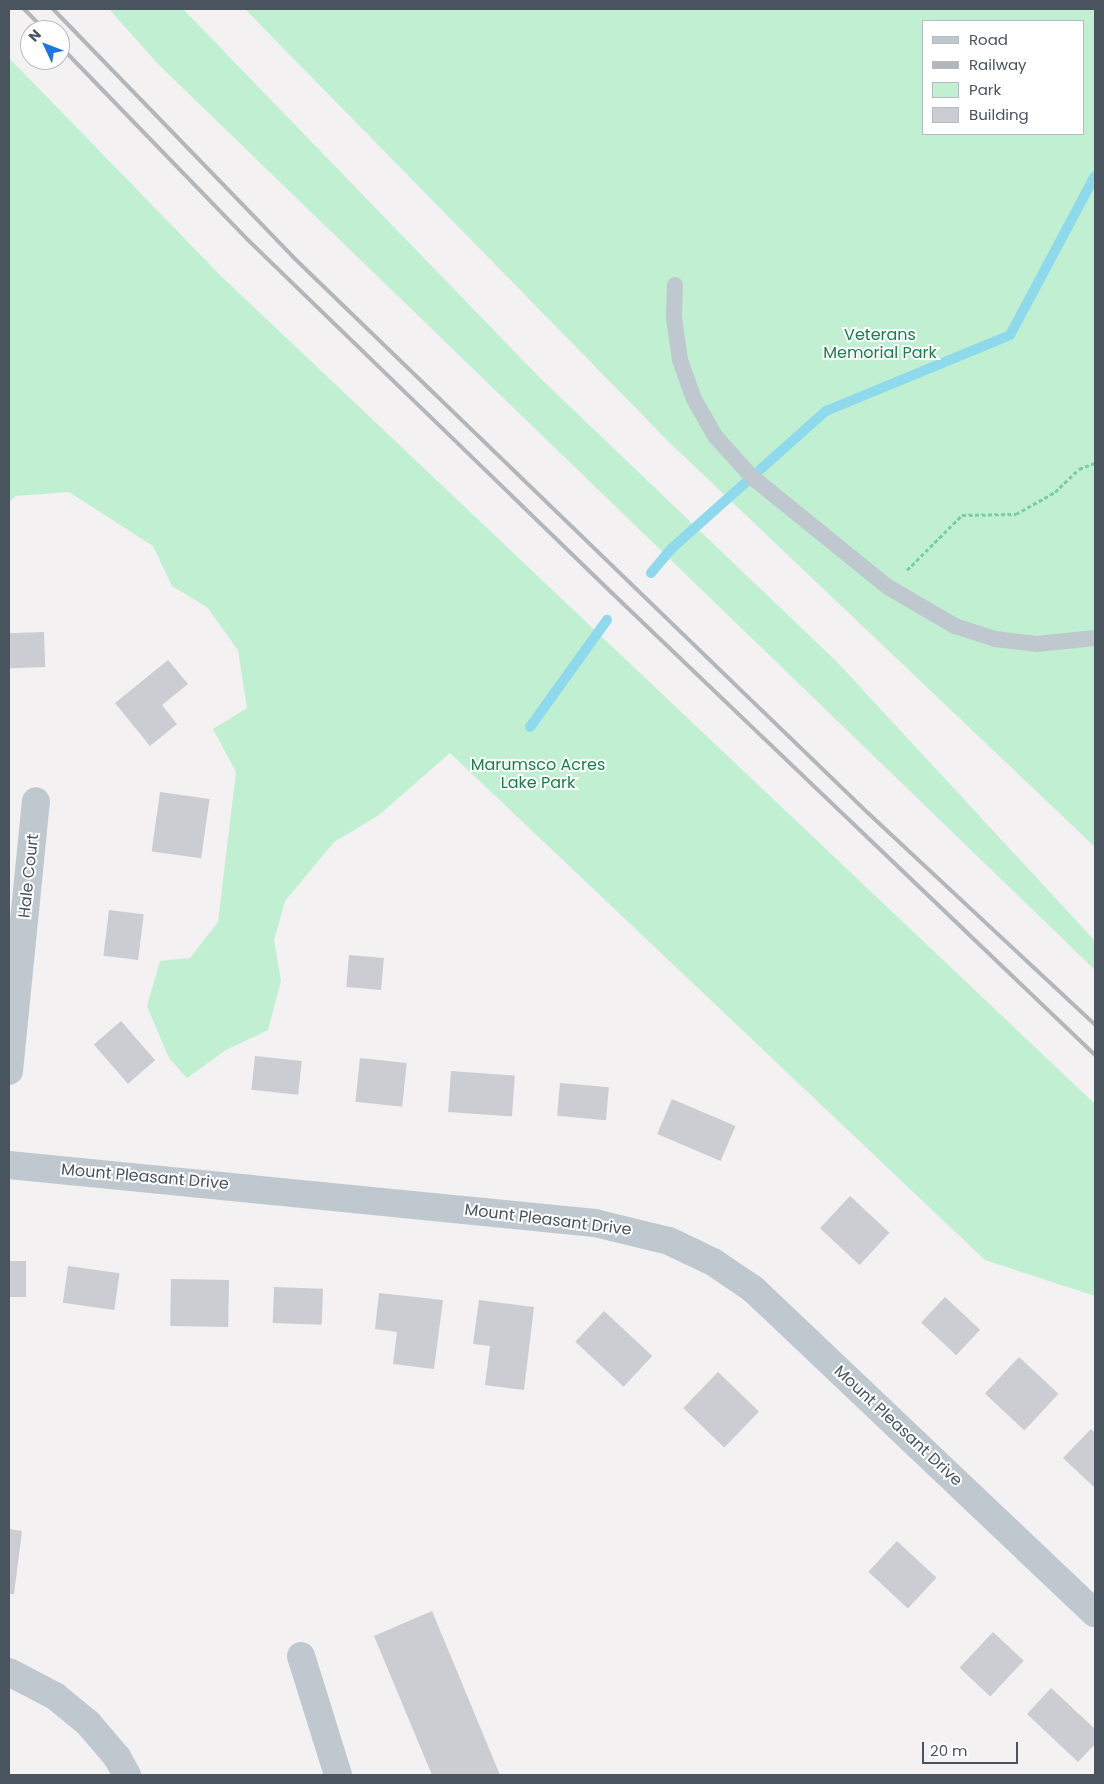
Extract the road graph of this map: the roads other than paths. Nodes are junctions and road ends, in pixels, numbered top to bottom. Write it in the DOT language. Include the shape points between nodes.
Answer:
graph roads {
  1 [pos="675,285"];
  2 [pos="1095,638"];
  3 [pos="36,801"];
  4 [pos="9,1070"];
  5 [pos="9,1165"];
  6 [pos="1095,1613"];
  7 [pos="301,1656"];
  8 [pos="9,1672"];
  9 [pos="127,1775"];
  10 [pos="338,1775"];
  1 -- 2 [label="lane" via="674,318 680,360 694,400 715,436 752,477 888,587 955,626 995,639 1037,644"];
  3 -- 4 [label="street, Hale Court"];
  5 -- 6 [label="street, Mount Pleasant Drive" via="595,1223 670,1241 713,1262 753,1289"];
  7 -- 10 [label="street"];
  8 -- 9 [label="street" via="55,1696 88,1724 117,1757"];
}
